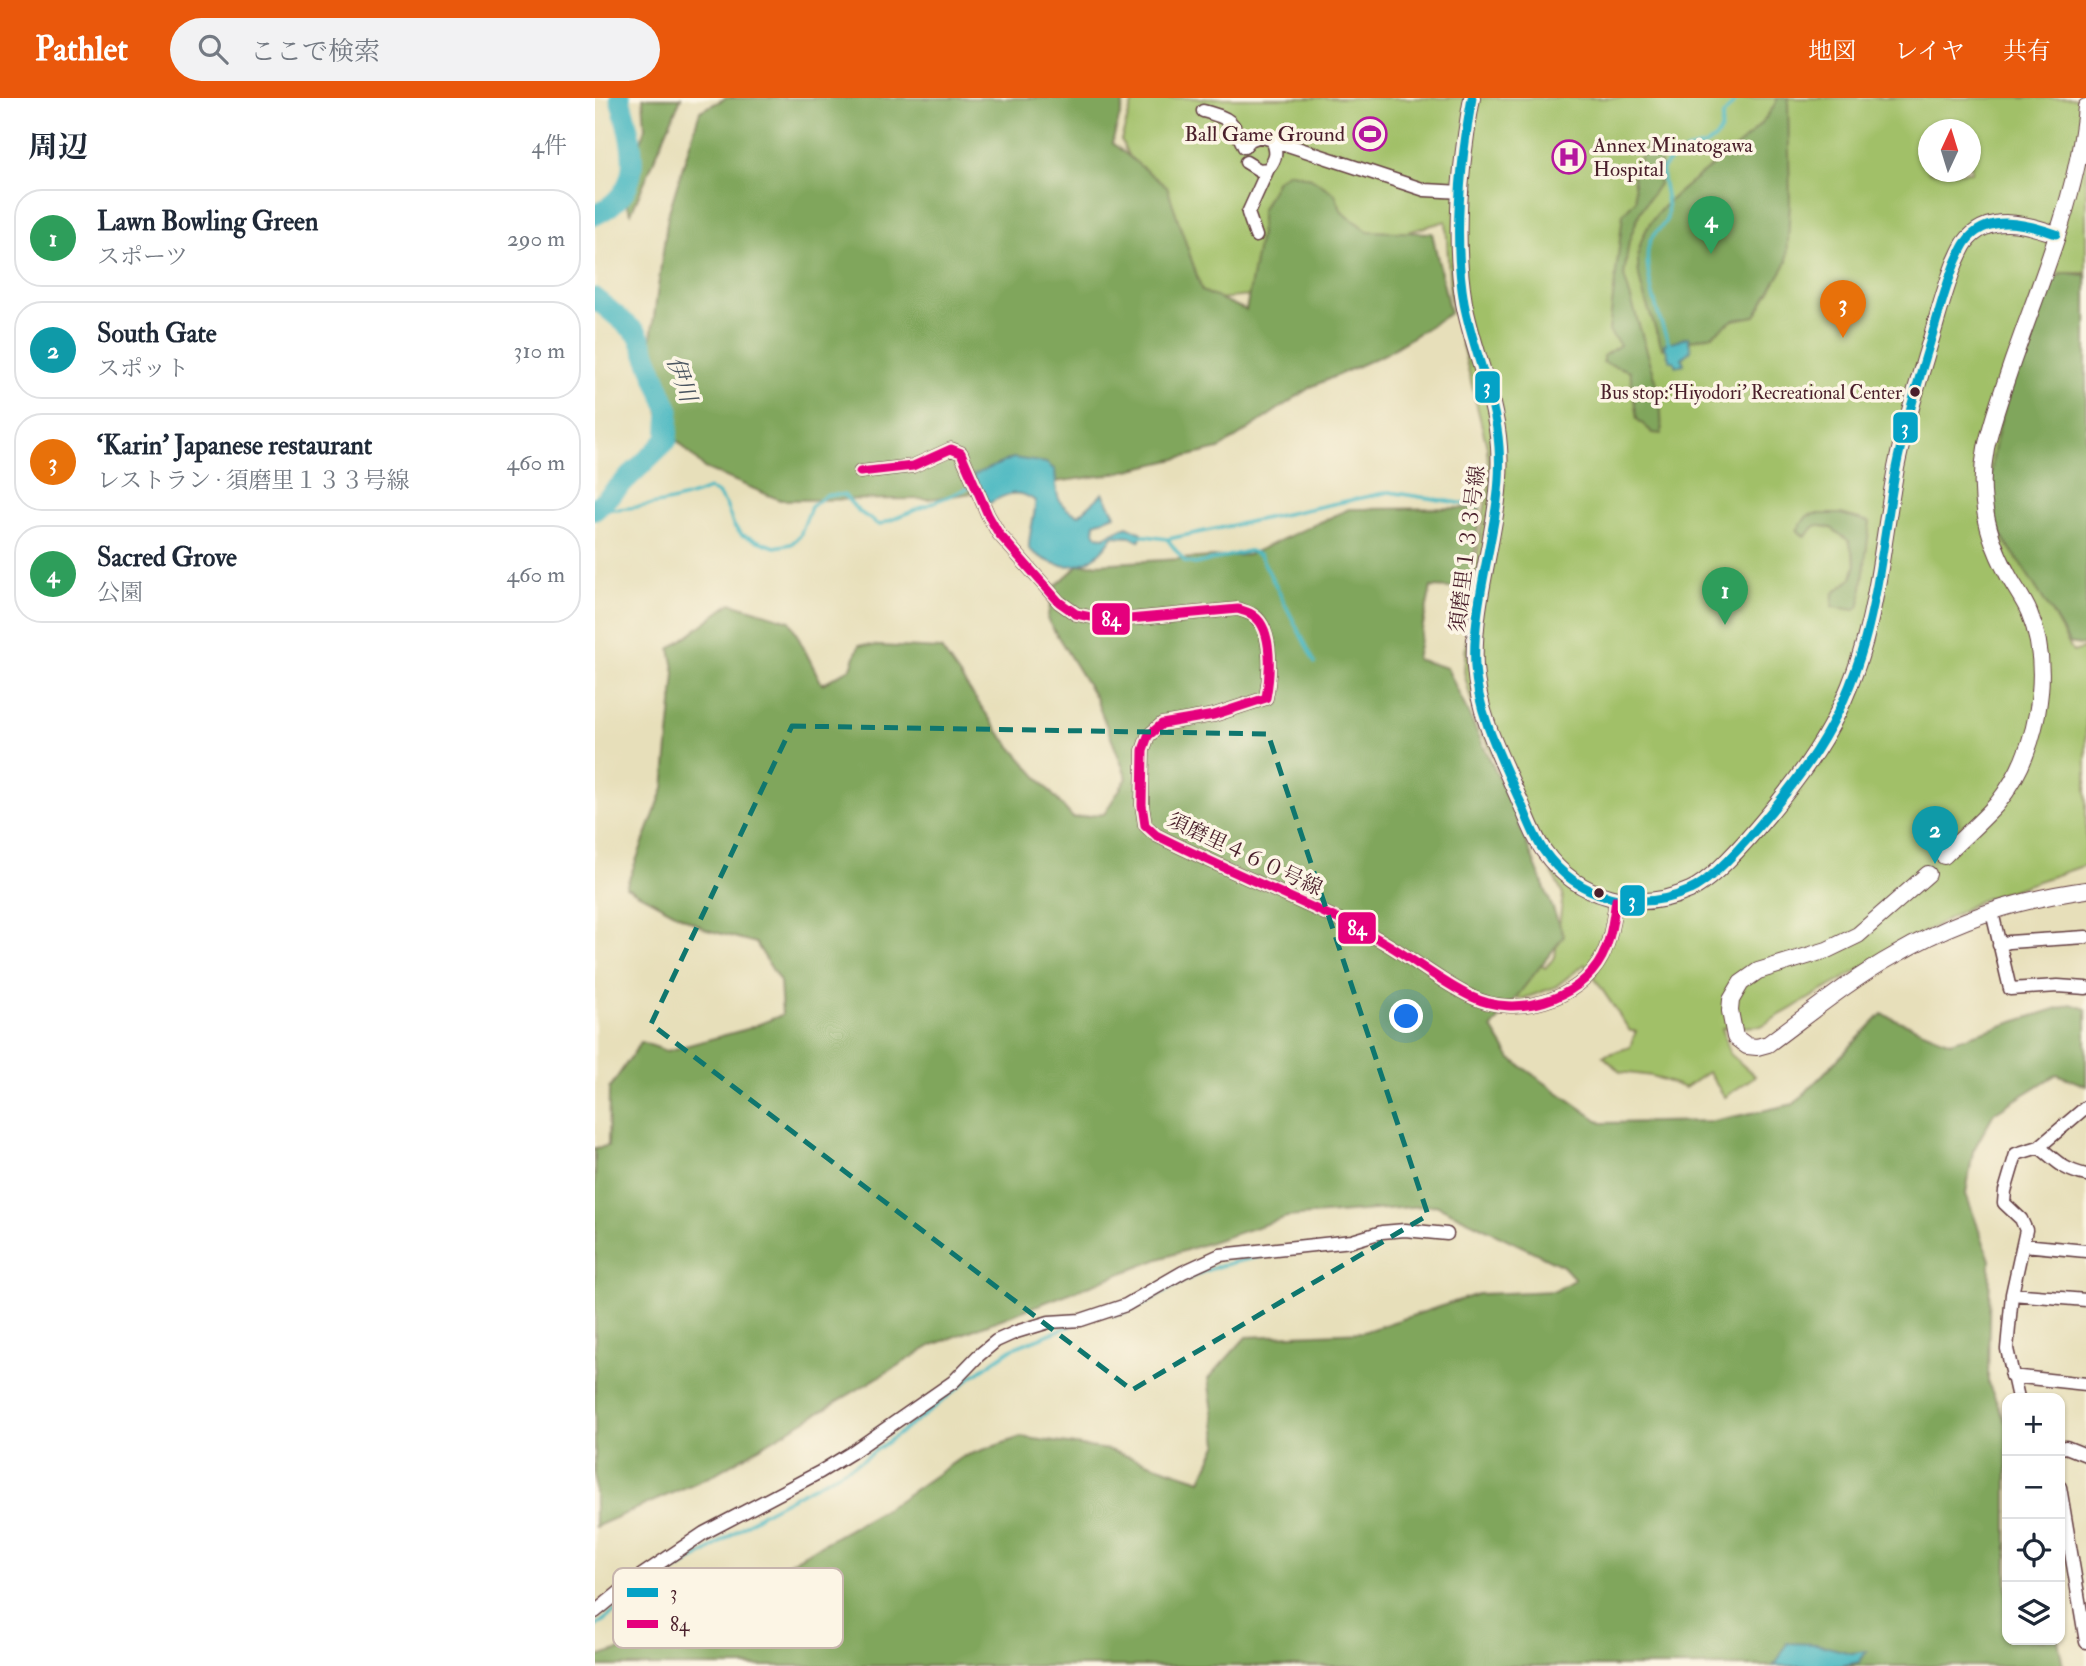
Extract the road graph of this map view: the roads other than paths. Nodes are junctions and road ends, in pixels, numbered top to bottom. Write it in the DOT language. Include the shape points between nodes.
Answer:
graph roads {
  1 [pos="1472,98"];
  2 [pos="2086,107"];
  3 [pos="1203,111"];
  4 [pos="1272,139"];
  5 [pos="1244,154"];
  6 [pos="1268,169"];
  7 [pos="1462,192"];
  8 [pos="2056,234"];
  9 [pos="1256,236"];
  10 [pos="860,472"];
  11 [pos="1944,856"];
  12 [pos="1928,874"];
  13 [pos="2086,890"];
  14 [pos="1616,900"];
  15 [pos="1992,912"];
  16 [pos="2086,937"];
  17 [pos="1999,945"];
  18 [pos="2086,988"];
  19 [pos="2086,1107"];
  20 [pos="2039,1147"];
  21 [pos="2086,1175"];
  22 [pos="1447,1234"];
  23 [pos="2023,1245"];
  24 [pos="2086,1251"];
  25 [pos="2012,1294"];
  26 [pos="2086,1300"];
  27 [pos="2011,1376"];
  28 [pos="2086,1384"];
  29 [pos="2016,1393"];
  30 [pos="2065,1447"];
  31 [pos="2086,1455"];
  32 [pos="2065,1517"];
  33 [pos="652,1568"];
  34 [pos="613,1597"];
  35 [pos="595,1612"];
  36 [pos="2086,1642"];
  1 -- 7 [label="street, 須磨里１３３号線"];
  2 -- 8 [label="street" via="2079,163"];
  3 -- 5 [label="street" via="1226,117 1234,125"];
  4 -- 5 [label="street" via="1260,136 1250,140"];
  4 -- 6 [label="street" via="1275,160"];
  4 -- 7 [label="street" via="1426,190"];
  5 -- 6 [label="street" via="1259,170"];
  6 -- 9 [label="street" via="1248,213"];
  7 -- 14 [label="street, 須磨里１３３号線" via="1458,238 1465,303 1499,442 1500,478 1476,629 1479,698 1488,729 1542,848 1578,883"];
  8 -- 11 [label="street" via="1998,403 1982,476 1992,545 2029,612 2038,640 2041,679 2035,721 2028,747 1997,803"];
  8 -- 14 [label="street, 須磨里１３３号線" via="2027,224 1993,224 1965,242 1949,278 1909,412 1864,647 1844,701 1819,748 1711,876 1692,890 1666,898"];
  10 -- 14 [label="street, 須磨里４６０号線" via="913,466 951,449 961,453 999,534 1059,602 1076,614 1129,619 1238,609 1265,628 1270,674 1266,698 1214,715 1162,724 1148,736 1143,750 1142,805 1145,825 1156,835 1366,932 1469,996 1502,1007 1531,1005 1580,982 1602,957"];
  12 -- 15 [label="street" via="1858,935 1827,950 1758,971 1741,983 1731,1000 1735,1037 1747,1046 1767,1044 1894,955"];
  13 -- 15 [label="street" via="2023,901"];
  15 -- 17 [label="street"];
  16 -- 17 [label="street"];
  17 -- 18 [label="street" via="2010,989"];
  19 -- 20 [label="street"];
  20 -- 21 [label="street" via="2055,1163"];
  20 -- 23 [label="street" via="2016,1154 2005,1191 2004,1203 2026,1230"];
  22 -- 33 [label="street" via="1382,1232 1352,1241 1220,1255 1126,1305 1081,1320 1049,1322 1016,1332 996,1341 953,1382 851,1453 704,1533"];
  23 -- 24 [label="street"];
  23 -- 25 [label="street"];
  25 -- 26 [label="street"];
  25 -- 27 [label="street" via="2007,1349"];
  27 -- 28 [label="street"];
  27 -- 29 [label="street"];
  30 -- 31 [label="street"];
  32 -- 36 [label="street"];
  34 -- 35 [label="street"];
}
